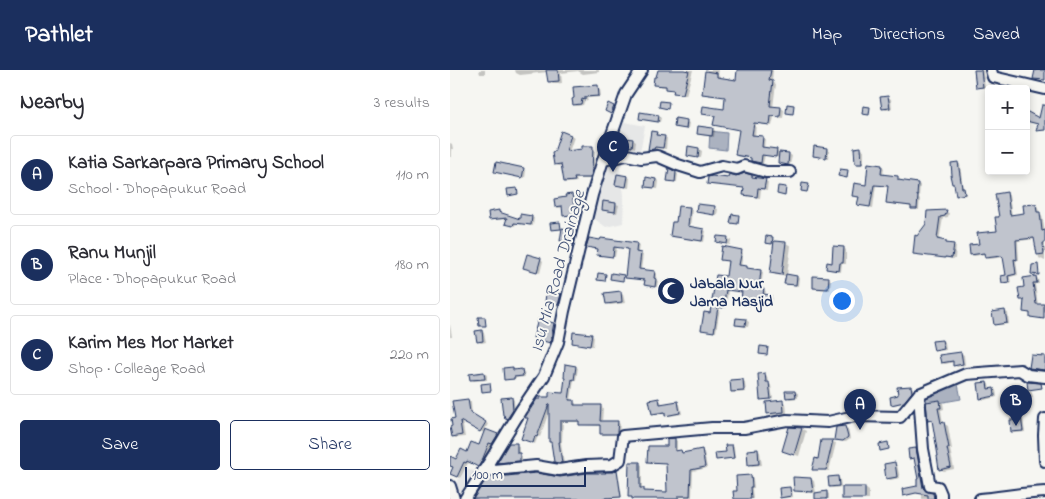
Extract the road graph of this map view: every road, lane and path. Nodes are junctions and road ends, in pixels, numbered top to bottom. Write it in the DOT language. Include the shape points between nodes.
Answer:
graph roads {
  1 [pos="642,70"];
  2 [pos="992,74"];
  3 [pos="1045,89"];
  4 [pos="603,160"];
  5 [pos="790,172"];
  6 [pos="1045,377"];
  7 [pos="919,394"];
  8 [pos="1045,419"];
  9 [pos="1045,461"];
  10 [pos="483,471"];
  11 [pos="450,486"];
  12 [pos="1045,492"];
  13 [pos="454,499"];
  14 [pos="465,499"];
  15 [pos="941,499"];
  16 [pos="980,499"];
  1 -- 4 [label="street" via="626,94"];
  2 -- 3 [label="street"];
  4 -- 5 [label="street" via="627,155 641,158 656,156 700,172 722,166"];
  4 -- 10 [label="street" via="558,342 544,376"];
  6 -- 7 [label="street" via="1028,375 1020,370 966,374"];
  7 -- 10 [label="street" via="900,417 856,416 828,422 787,420 744,428 622,436 620,460 612,465 559,470 536,466"];
  7 -- 15 [label="street" via="923,450 930,486 938,487"];
  8 -- 9 [label="street"];
  10 -- 14 [label="street"];
  11 -- 13 [label="street"];
  12 -- 16 [label="street"];
}
